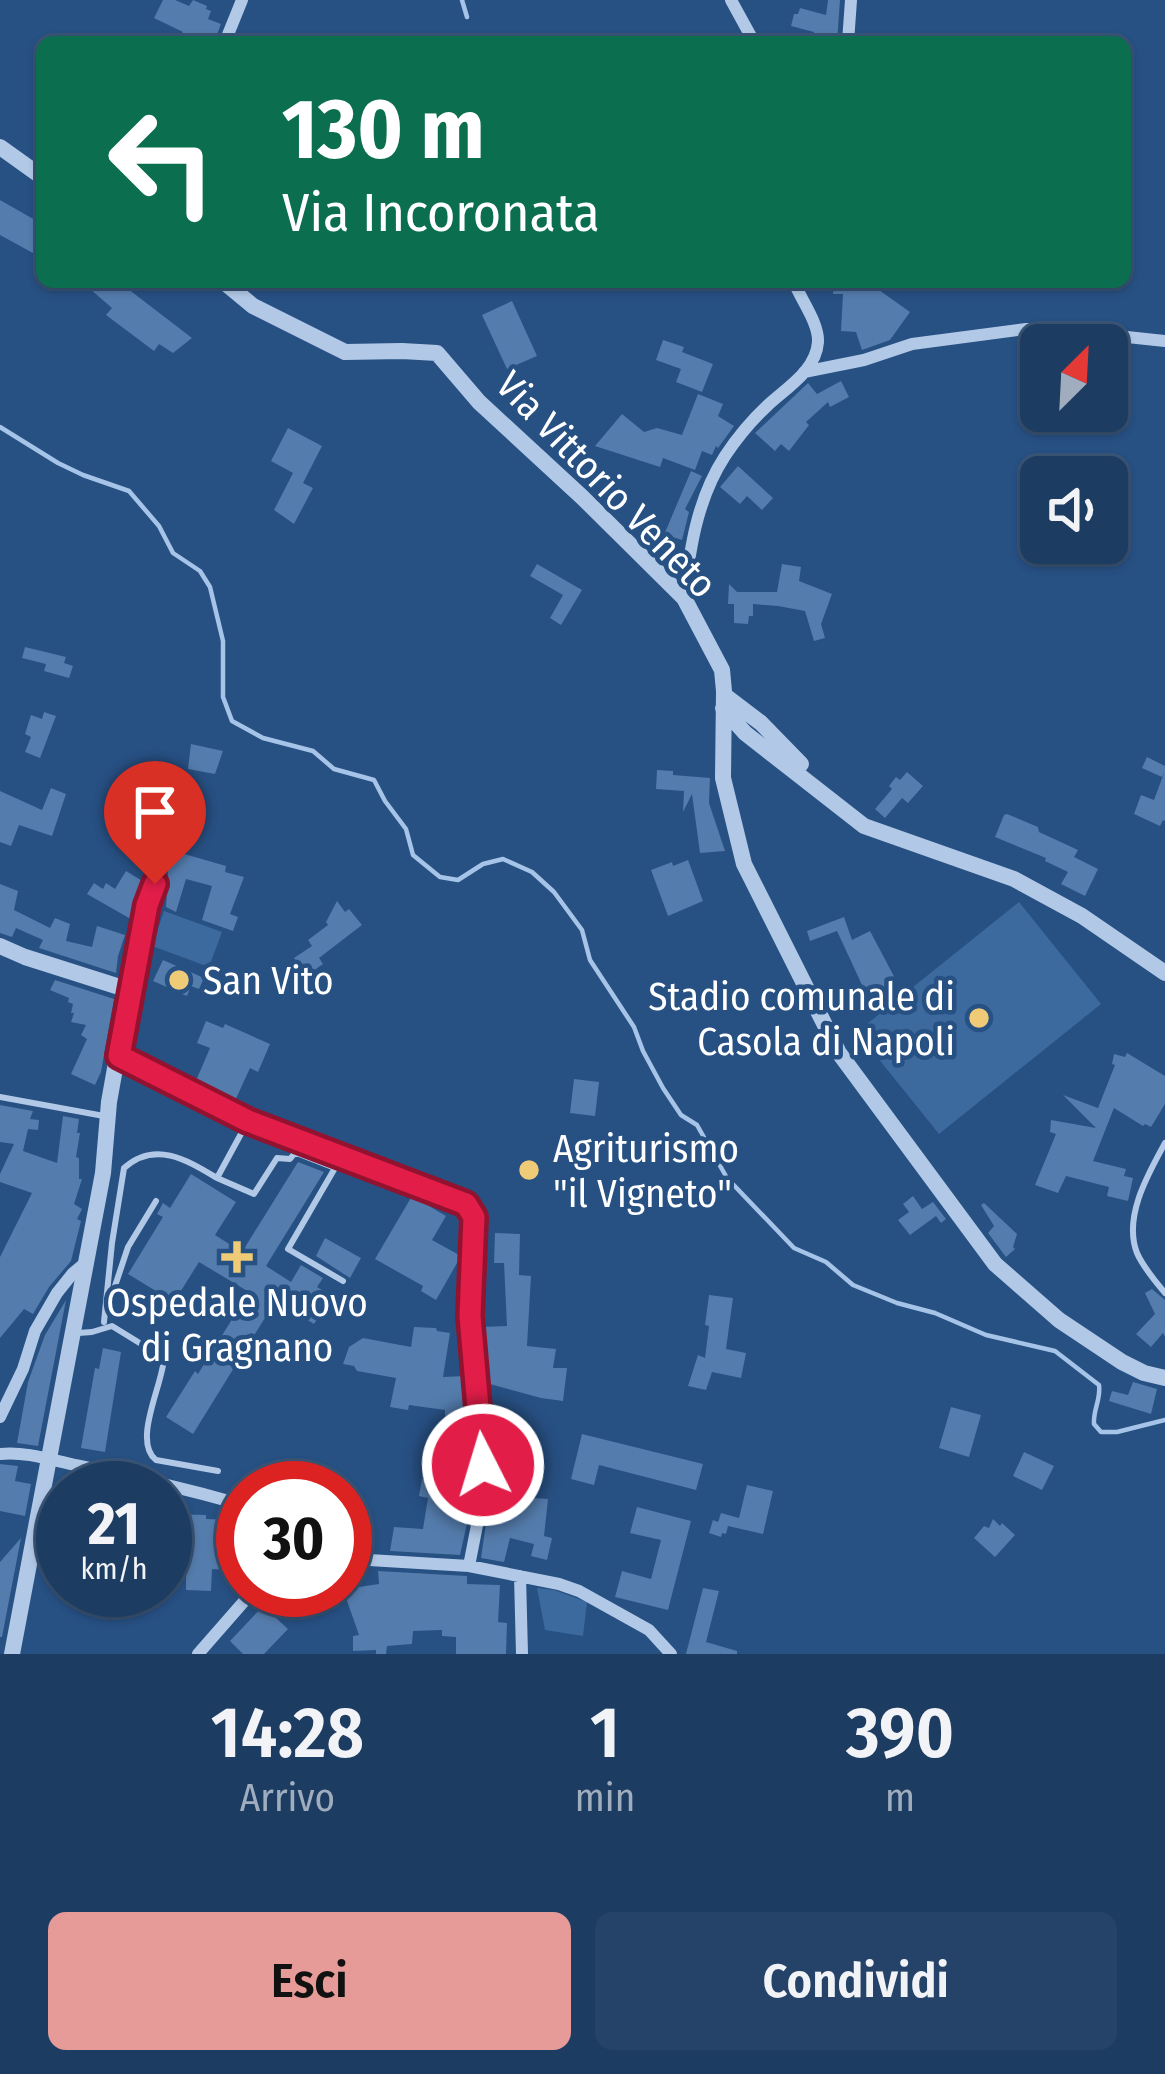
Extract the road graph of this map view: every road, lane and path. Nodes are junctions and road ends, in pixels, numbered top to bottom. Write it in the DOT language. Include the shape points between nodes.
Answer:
graph roads {
  1 [pos="242,0"];
  2 [pos="731,0"];
  3 [pos="850,0"];
  4 [pos="227,36"];
  5 [pos="751,36"];
  6 [pos="848,36"];
  7 [pos="0,147"];
  8 [pos="36,173"];
  9 [pos="232,288"];
  10 [pos="797,288"];
  11 [pos="1165,341"];
  12 [pos="804,372"];
  13 [pos="684,598"];
  14 [pos="722,670"];
  15 [pos="723,702"];
  16 [pos="761,723"];
  17 [pos="889,837"];
  18 [pos="155,884"];
  19 [pos="0,946"];
  20 [pos="1165,973"];
  21 [pos="129,991"];
  22 [pos="119,1056"];
  23 [pos="0,1097"];
  24 [pos="108,1117"];
  25 [pos="248,1121"];
  26 [pos="1165,1143"];
  27 [pos="217,1178"];
  28 [pos="156,1201"];
  29 [pos="87,1262"];
  30 [pos="343,1281"];
  31 [pos="1165,1293"];
  32 [pos="103,1325"];
  33 [pos="74,1332"];
  34 [pos="1165,1378"];
  35 [pos="0,1417"];
  36 [pos="0,1454"];
  37 [pos="50,1460"];
  38 [pos="216,1472"];
  39 [pos="216,1497"];
  40 [pos="372,1560"];
  41 [pos="469,1566"];
  42 [pos="520,1576"];
  43 [pos="230,1617"];
  44 [pos="12,1654"];
  45 [pos="198,1654"];
  46 [pos="522,1654"];
  47 [pos="671,1654"];
  1 -- 4 [label="street"];
  2 -- 5 [label="street"];
  3 -- 6 [label="street"];
  7 -- 8 [label="street"];
  9 -- 13 [label="street, Via Vittorio Veneto" via="345,352 437,353"];
  10 -- 12 [label="street" via="819,340"];
  11 -- 12 [label="street" via="1026,329 912,344"];
  12 -- 13 [label="street" via="722,460 692,536"];
  13 -- 14 [label="street, Via Vittorio Veneto"];
  14 -- 15 [label="street, Via Vittorio Veneto"];
  14 -- 16 [label="street"];
  15 -- 16 [label="street"];
  15 -- 17 [label="street" via="745,734"];
  15 -- 34 [label="street, Via Vittorio Veneto" via="722,778 744,864 839,1053 994,1264 1059,1320 1122,1362"];
  16 -- 17 [label="street"];
  17 -- 20 [label="street" via="1014,879"];
  18 -- 21 [label="lane"];
  19 -- 21 [label="street"];
  21 -- 22 [label="street"];
  22 -- 24 [label="street"];
  22 -- 25 [label="street"];
  23 -- 24 [label="lane"];
  24 -- 29 [label="street"];
  25 -- 27 [label="lane"];
  25 -- 41 [label="street" via="455,1199 474,1217 471,1333 483,1465"];
  26 -- 31 [label="lane" via="1146,1178 1133,1236"];
  27 -- 30 [label="lane" via="254,1194 277,1158 299,1154 335,1168 288,1249"];
  27 -- 32 [label="lane" via="168,1153 127,1163"];
  28 -- 32 [label="lane" via="128,1247"];
  29 -- 33 [label="street"];
  29 -- 35 [label="street" via="35,1331"];
  32 -- 33 [label="lane"];
  32 -- 38 [label="lane" via="164,1358 149,1456"];
  33 -- 37 [label="street"];
  36 -- 37 [label="street"];
  37 -- 39 [label="street"];
  37 -- 44 [label="street"];
  40 -- 41 [label="street"];
  41 -- 42 [label="street"];
  42 -- 46 [label="street"];
  42 -- 47 [label="street" via="579,1591 649,1630"];
  43 -- 45 [label="street"];
}
